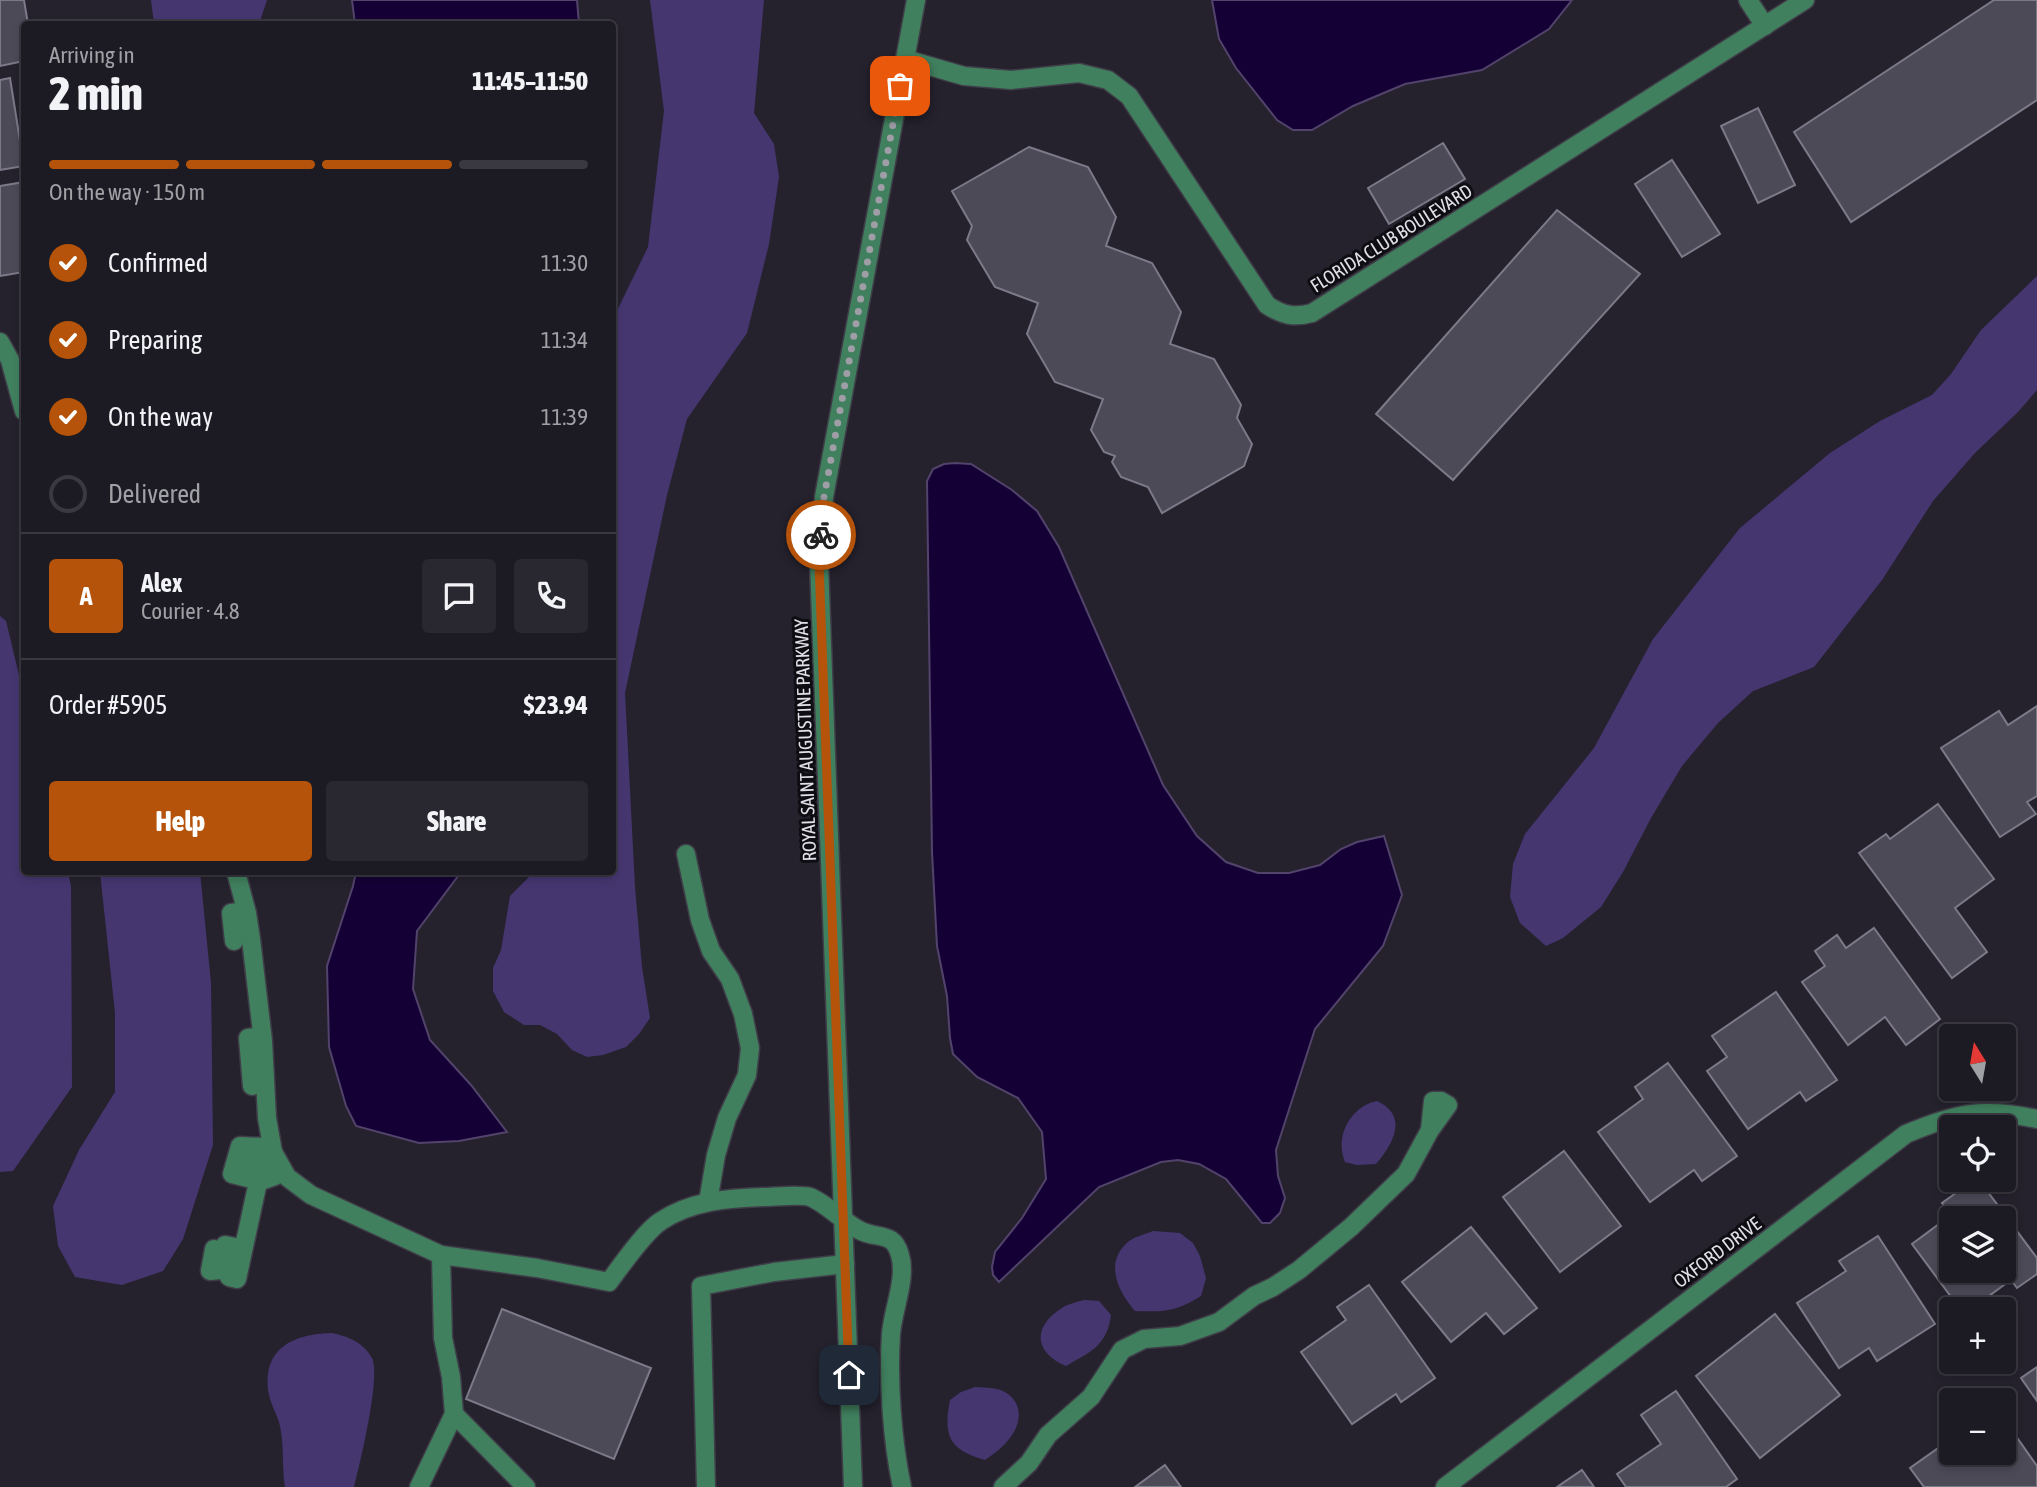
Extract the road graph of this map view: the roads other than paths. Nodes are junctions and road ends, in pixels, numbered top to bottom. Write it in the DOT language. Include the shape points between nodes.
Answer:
graph roads {
  1 [pos="916,0"];
  2 [pos="1748,0"];
  3 [pos="1804,0"];
  4 [pos="1765,26"];
  5 [pos="905,59"];
  6 [pos="0,342"];
  7 [pos="21,400"];
  8 [pos="686,854"];
  9 [pos="238,875"];
  10 [pos="2037,1119"];
  11 [pos="1430,1130"];
  12 [pos="273,1152"];
  13 [pos="245,1170"];
  14 [pos="708,1202"];
  15 [pos="844,1220"];
  16 [pos="214,1248"];
  17 [pos="441,1255"];
  18 [pos="845,1264"];
  19 [pos="454,1414"];
  20 [pos="419,1487"];
  21 [pos="526,1487"];
  22 [pos="705,1487"];
  23 [pos="853,1487"];
  24 [pos="902,1487"];
  25 [pos="1003,1487"];
  26 [pos="1445,1487"];
  1 -- 5 [label="street, ROYAL SAINT AUGUSTINE PARKWAY"];
  2 -- 4 [label="street"];
  3 -- 4 [label="street, FLORIDA CLUB BOULEVARD"];
  4 -- 5 [label="street, FLORIDA CLUB BOULEVARD" via="1300,316 1281,314 1267,306 1129,96 1108,80 1079,72 1010,80 964,76"];
  5 -- 15 [label="street, ROYAL SAINT AUGUSTINE PARKWAY" via="824,497 819,563"];
  6 -- 7 [label="street"];
  8 -- 14 [label="street" via="699,920 711,951 730,979 750,1048 747,1075 716,1155"];
  9 -- 12 [label="street" via="247,914 242,940 262,1041 258,1085"];
  10 -- 26 [label="street, OXFORD DRIVE" via="1977,1112 1941,1119 1906,1134"];
  11 -- 25 [label="street" via="1406,1174 1299,1270 1219,1322 1180,1336 1144,1339 1122,1350 1091,1397 1048,1435 1029,1463"];
  12 -- 13 [label="street" via="240,1146 232,1174 248,1178 266,1173 259,1154 244,1152 239,1170"];
  12 -- 16 [label="street" via="275,1176 258,1182 237,1279 229,1277 234,1247 225,1245 220,1270 210,1272"];
  12 -- 17 [label="street" via="287,1177 311,1195"];
  14 -- 15 [label="street" via="809,1196"];
  14 -- 17 [label="street" via="660,1222 609,1282"];
  15 -- 18 [label="street, ROYAL SAINT AUGUSTINE PARKWAY"];
  15 -- 24 [label="street" via="860,1231 894,1241 900,1254 903,1269 891,1334 892,1405"];
  17 -- 19 [label="street" via="443,1338"];
  18 -- 22 [label="street" via="701,1286"];
  18 -- 23 [label="street, ROYAL SAINT AUGUSTINE PARKWAY"];
  19 -- 20 [label="street"];
  19 -- 21 [label="street"];
}
